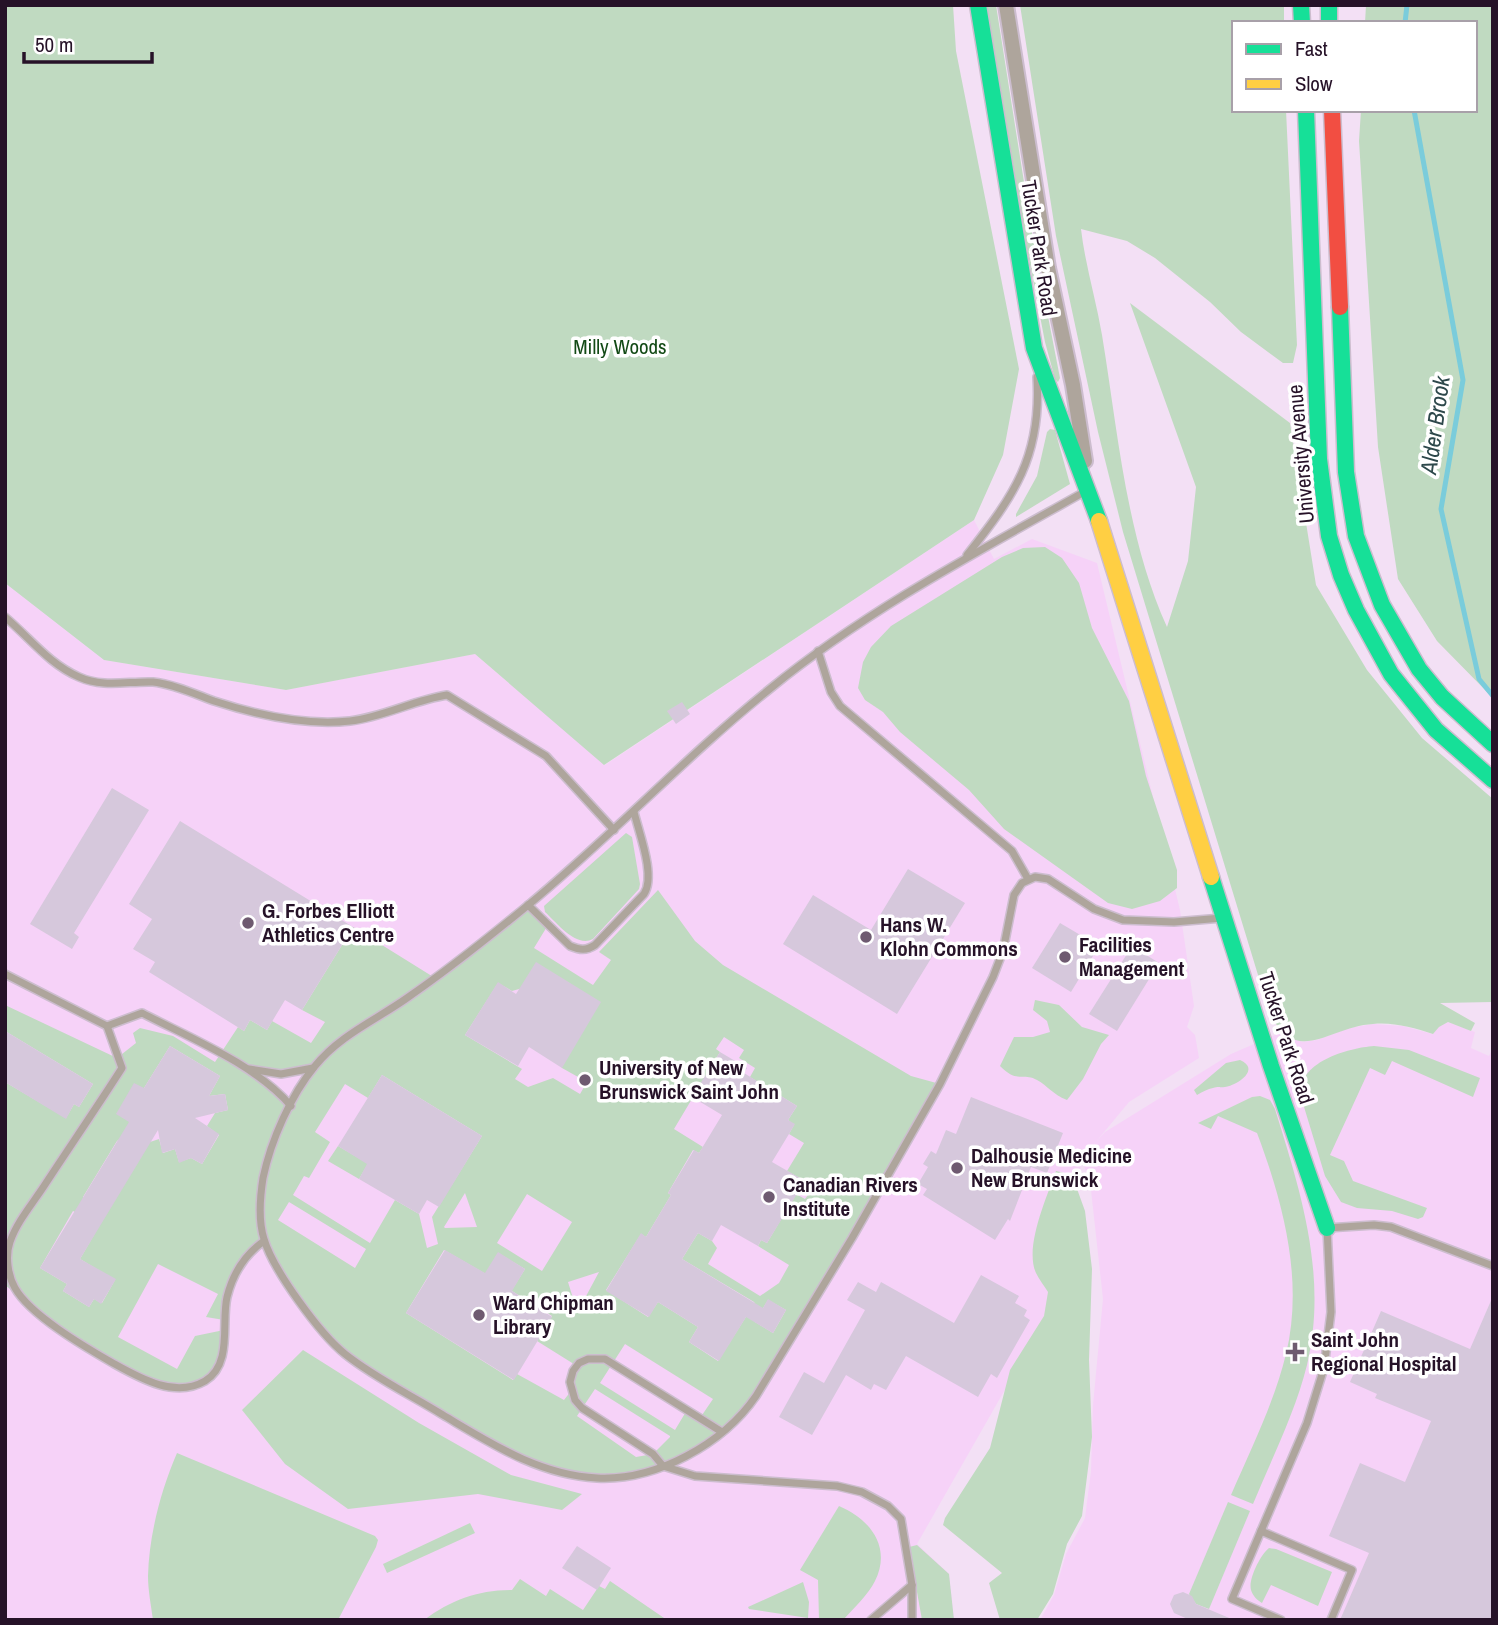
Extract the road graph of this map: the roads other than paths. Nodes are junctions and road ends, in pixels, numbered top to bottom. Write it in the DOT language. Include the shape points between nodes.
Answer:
graph roads {
  1 [pos="978,5"];
  2 [pos="1006,5"];
  3 [pos="1306,112"];
  4 [pos="1332,112"];
  5 [pos="1034,348"];
  6 [pos="1089,490"];
  7 [pos="965,559"];
  8 [pos="5,617"];
  9 [pos="818,652"];
  10 [pos="1493,744"];
  11 [pos="1493,780"];
  12 [pos="634,812"];
  13 [pos="614,830"];
  14 [pos="1028,879"];
  15 [pos="528,905"];
  16 [pos="1226,917"];
  17 [pos="5,974"];
  18 [pos="107,1026"];
  19 [pos="241,1067"];
  20 [pos="313,1069"];
  21 [pos="291,1106"];
  22 [pos="1327,1228"];
  23 [pos="264,1241"];
  24 [pos="1493,1266"];
  25 [pos="722,1432"];
  26 [pos="663,1466"];
  27 [pos="1261,1531"];
  28 [pos="912,1585"];
  29 [pos="871,1620"];
  30 [pos="912,1620"];
  31 [pos="1281,1620"];
  32 [pos="1331,1620"];
  1 -- 5 [label="main road, Tucker Park Road"];
  2 -- 6 [label="street, Tucker Park Road"];
  3 -- 11 [label="main road, University Avenue" via="1319,459 1329,536 1356,610 1391,674 1436,730"];
  4 -- 10 [label="main road, University Avenue" via="1346,472 1356,536 1382,605 1419,669"];
  5 -- 6 [label="main road, Tucker Park Road"];
  5 -- 7 [label="lane" via="1038,398 1031,450 1010,498"];
  6 -- 7 [label="lane"];
  6 -- 16 [label="main road, Tucker Park Road"];
  7 -- 9 [label="lane"];
  8 -- 13 [label="lane" via="43,654 82,679 154,682 246,711 320,723 353,720 447,695 546,756"];
  9 -- 12 [label="lane" via="758,699"];
  9 -- 14 [label="lane" via="840,706 1012,851"];
  12 -- 13 [label="lane"];
  12 -- 15 [label="lane" via="649,887 589,950 570,946"];
  13 -- 15 [label="lane"];
  14 -- 16 [label="lane" via="1048,879 1094,909 1123,920"];
  14 -- 25 [label="lane" via="1016,889 993,976 913,1134 756,1396"];
  15 -- 20 [label="lane" via="418,990 350,1033"];
  16 -- 22 [label="main road, Tucker Park Road"];
  17 -- 18 [label="lane"];
  18 -- 19 [label="lane" via="142,1013"];
  18 -- 23 [label="lane" via="122,1068 9,1242 8,1268 16,1291 81,1345 132,1374 160,1386 196,1384 207,1380 221,1360 226,1297 245,1257"];
  19 -- 20 [label="lane" via="281,1074"];
  19 -- 21 [label="lane"];
  20 -- 21 [label="lane"];
  21 -- 23 [label="lane" via="264,1175 260,1214"];
  22 -- 24 [label="lane" via="1391,1227"];
  22 -- 27 [label="lane, Tucker Park Road" via="1331,1312 1324,1368 1307,1423"];
  23 -- 26 [label="lane" via="304,1307 340,1350 483,1439 526,1462 581,1476 619,1478"];
  25 -- 26 [label="lane"];
  25 -- 26 [label="lane" via="605,1359 579,1363 570,1382 582,1408 653,1454"];
  26 -- 28 [label="lane" via="695,1476 837,1486 878,1499 901,1519"];
  27 -- 31 [label="lane, Tucker Park Road" via="1232,1599"];
  27 -- 32 [label="lane" via="1356,1572"];
  28 -- 29 [label="lane"];
  28 -- 30 [label="lane"];
}
